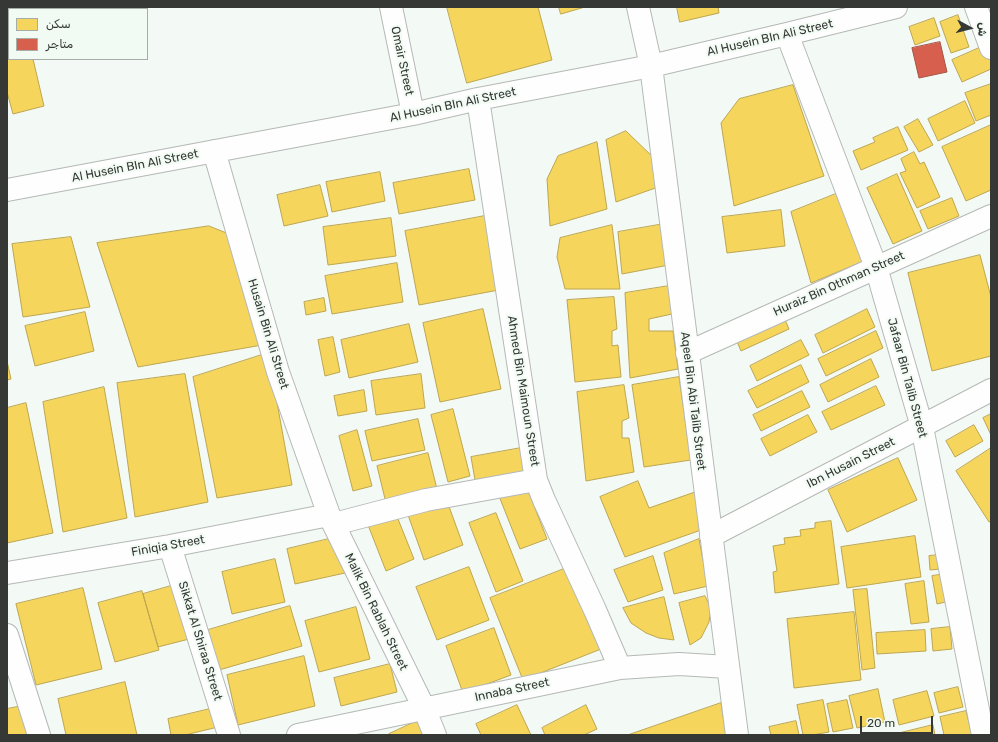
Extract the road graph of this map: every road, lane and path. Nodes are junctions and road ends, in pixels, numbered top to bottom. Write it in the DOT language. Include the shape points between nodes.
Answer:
graph roads {
  1 [pos="391,7"];
  2 [pos="638,7"];
  3 [pos="896,7"];
  4 [pos="976,7"];
  5 [pos="787,34"];
  6 [pos="991,48"];
  7 [pos="651,66"];
  8 [pos="478,99"];
  9 [pos="413,114"];
  10 [pos="214,151"];
  11 [pos="7,190"];
  12 [pos="991,216"];
  13 [pos="876,267"];
  14 [pos="687,353"];
  15 [pos="991,390"];
  16 [pos="922,427"];
  17 [pos="536,480"];
  18 [pos="332,520"];
  19 [pos="711,536"];
  20 [pos="170,546"];
  21 [pos="7,573"];
  22 [pos="7,635"];
  23 [pos="728,667"];
  24 [pos="620,668"];
  25 [pos="424,708"];
  26 [pos="39,735"];
  27 [pos="229,735"];
  28 [pos="298,735"];
  29 [pos="435,735"];
  30 [pos="737,735"];
  31 [pos="983,735"];
  1 -- 9 [label="street, Omair Street"];
  2 -- 7 [label="street"];
  3 -- 5 [label="street, Al Husein BIn Ali Street"];
  4 -- 6 [label="street"];
  5 -- 7 [label="street, Al Husein BIn Ali Street"];
  5 -- 13 [label="street, Jafaar Bin Talib Street"];
  7 -- 8 [label="street, Al Husein BIn Ali Street"];
  7 -- 14 [label="street, Aqeel Bin Abi Talib Street"];
  8 -- 9 [label="street, Al Husein BIn Ali Street"];
  8 -- 17 [label="street, Ahmed Bin Maimoun Street"];
  9 -- 10 [label="street, Al Husein BIn Ali Street"];
  10 -- 11 [label="street, Al Husein BIn Ali Street"];
  10 -- 18 [label="street, Husain Bin Ali Street" via="276,365"];
  12 -- 13 [label="street, Huraiz Bin Othman Street"];
  13 -- 14 [label="street, Huraiz Bin Othman Street"];
  13 -- 16 [label="street, Jafaar Bin Talib Street"];
  14 -- 19 [label="street, Aqeel Bin Abi Talib Street"];
  15 -- 16 [label="street, Ibn Husain Street"];
  16 -- 19 [label="street, Ibn Husain Street"];
  16 -- 31 [label="street, Jafaar Bin Talib Street"];
  17 -- 18 [label="street, Finiqia Street"];
  17 -- 24 [label="street, Ahmed Bin Maimoun Street"];
  18 -- 20 [label="street, Finiqia Street"];
  18 -- 25 [label="street, Malik Bin Rablah Street"];
  19 -- 23 [label="street, Aqeel Bin Abi Talib Street"];
  20 -- 21 [label="street, Finiqia Street"];
  20 -- 27 [label="street, Sikkat Al Shiraa Street"];
  22 -- 26 [label="street"];
  23 -- 24 [label="street, Innaba Street" via="678,664"];
  23 -- 30 [label="street, Aqeel Bin Abi Talib Street"];
  24 -- 25 [label="street, Innaba Street"];
  25 -- 28 [label="street, Innaba Street"];
  25 -- 29 [label="street, Malik Bin Rablah Street"];
}
